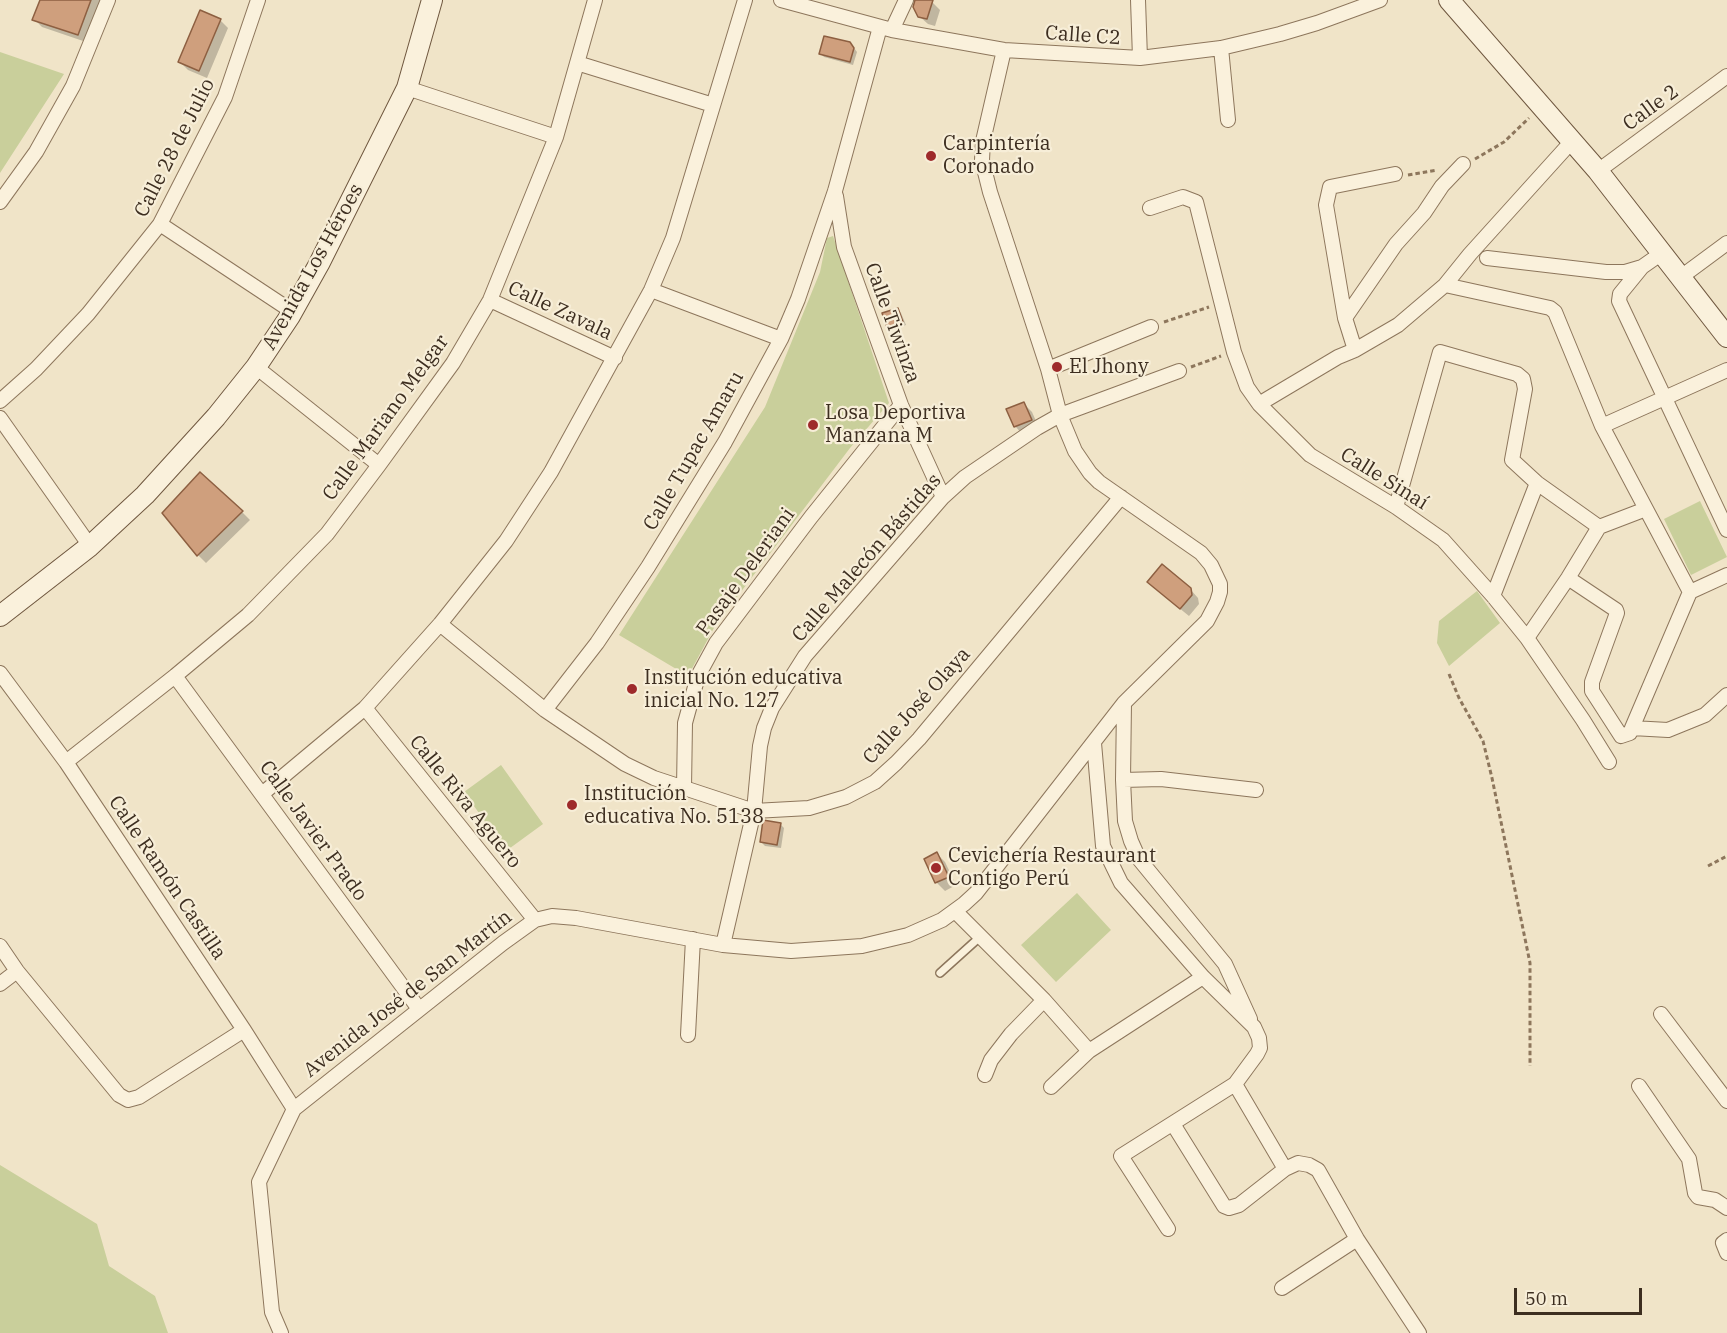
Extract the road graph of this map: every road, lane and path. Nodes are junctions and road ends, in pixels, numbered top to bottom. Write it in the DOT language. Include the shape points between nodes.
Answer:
graph roads {
  1 [pos="108,0"];
  2 [pos="258,0"];
  3 [pos="432,0"];
  4 [pos="595,0"];
  5 [pos="746,0"];
  6 [pos="781,0"];
  7 [pos="906,0"];
  8 [pos="1138,0"];
  9 [pos="1380,0"];
  10 [pos="1449,0"];
  11 [pos="886,29"];
  12 [pos="1221,48"];
  13 [pos="1005,50"];
  14 [pos="1140,58"];
  15 [pos="577,63"];
  16 [pos="1727,76"];
  17 [pos="407,88"];
  18 [pos="713,105"];
  19 [pos="1542,105"];
  20 [pos="1228,120"];
  21 [pos="556,137"];
  22 [pos="1573,140"];
  23 [pos="1463,164"];
  24 [pos="1598,171"];
  25 [pos="1401,175"];
  26 [pos="835,191"];
  27 [pos="0,202"];
  28 [pos="1150,208"];
  29 [pos="160,224"];
  30 [pos="1727,243"];
  31 [pos="1662,253"];
  32 [pos="1487,258"];
  33 [pos="1642,267"];
  34 [pos="1681,277"];
  35 [pos="1445,285"];
  36 [pos="651,290"];
  37 [pos="490,300"];
  38 [pos="1222,303"];
  39 [pos="293,312"];
  40 [pos="1345,318"];
  41 [pos="1150,327"];
  42 [pos="1727,337"];
  43 [pos="781,339"];
  44 [pos="1355,350"];
  45 [pos="1234,352"];
  46 [pos="615,358"];
  47 [pos="256,367"];
  48 [pos="1047,369"];
  49 [pos="1727,370"];
  50 [pos="1179,371"];
  51 [pos="1665,399"];
  52 [pos="0,401"];
  53 [pos="1259,404"];
  54 [pos="901,405"];
  55 [pos="1060,415"];
  56 [pos="0,418"];
  57 [pos="1602,426"];
  58 [pos="379,465"];
  59 [pos="1537,483"];
  60 [pos="943,497"];
  61 [pos="1121,497"];
  62 [pos="1396,507"];
  63 [pos="1646,509"];
  64 [pos="1599,526"];
  65 [pos="1727,530"];
  66 [pos="90,546"];
  67 [pos="1727,575"];
  68 [pos="1568,578"];
  69 [pos="1690,592"];
  70 [pos="1493,596"];
  71 [pos="0,616"];
  72 [pos="440,624"];
  73 [pos="1527,638"];
  74 [pos="0,673"];
  75 [pos="1449,674"];
  76 [pos="176,676"];
  77 [pos="1727,695"];
  78 [pos="1125,703"];
  79 [pos="365,708"];
  80 [pos="545,710"];
  81 [pos="1632,728"];
  82 [pos="1094,743"];
  83 [pos="66,762"];
  84 [pos="1609,762"];
  85 [pos="1123,780"];
  86 [pos="684,789"];
  87 [pos="1256,790"];
  88 [pos="262,794"];
  89 [pos="754,811"];
  90 [pos="1727,856"];
  91 [pos="1708,866"];
  92 [pos="955,910"];
  93 [pos="535,920"];
  94 [pos="981,936"];
  95 [pos="693,939"];
  96 [pos="723,945"];
  97 [pos="0,946"];
  98 [pos="17,971"];
  99 [pos="940,973"];
  100 [pos="1203,976"];
  101 [pos="0,984"];
  102 [pos="1044,1000"];
  103 [pos="419,1009"];
  104 [pos="1661,1014"];
  105 [pos="1254,1027"];
  106 [pos="244,1030"];
  107 [pos="688,1035"];
  108 [pos="1089,1051"];
  109 [pos="1530,1066"];
  110 [pos="985,1075"];
  111 [pos="1235,1084"];
  112 [pos="1639,1086"];
  113 [pos="1052,1087"];
  114 [pos="1727,1101"];
  115 [pos="294,1109"];
  116 [pos="1173,1124"];
  117 [pos="1285,1169"];
  118 [pos="1727,1208"];
  119 [pos="1168,1229"];
  120 [pos="1357,1239"];
  121 [pos="1282,1288"];
  122 [pos="281,1333"];
  123 [pos="1419,1333"];
  1 -- 27 [label="street" via="73,86 36,152"];
  2 -- 29 [label="street, Calle 28 de Julio" via="225,97"];
  3 -- 17 [label="street, Avenida Los Héroes"];
  4 -- 15 [label="street, Calle Mariano Melgar"];
  5 -- 18 [label="street"];
  6 -- 11 [label="street, Calle C2"];
  7 -- 11 [label="street, Calle Tupac Amaru"];
  8 -- 14 [label="street"];
  9 -- 12 [label="street, Calle C2" via="1317,23"];
  10 -- 19 [label="street"];
  11 -- 13 [label="street, Calle C2"];
  11 -- 26 [label="street, Calle Tupac Amaru"];
  12 -- 14 [label="street, Calle C2"];
  12 -- 20 [label="street"];
  13 -- 14 [label="street, Calle C2"];
  13 -- 48 [label="street, Avenida José de San Martín" via="982,160"];
  15 -- 18 [label="street"];
  15 -- 21 [label="street, Calle Mariano Melgar"];
  16 -- 24 [label="street, Calle 2"];
  17 -- 21 [label="street"];
  17 -- 39 [label="street, Avenida Los Héroes"];
  18 -- 36 [label="street" via="673,238"];
  19 -- 22 [label="street"];
  19 -- 23 [label="path" via="1504,142"];
  21 -- 37 [label="street, Calle Mariano Melgar"];
  22 -- 24 [label="street"];
  22 -- 35 [label="street"];
  23 -- 25 [label="path"];
  23 -- 40 [label="street" via="1396,244"];
  24 -- 31 [label="street"];
  25 -- 40 [label="street" via="1330,187 1326,205"];
  26 -- 43 [label="street, Calle Tupac Amaru"];
  26 -- 54 [label="street, Calle Tiwinza" via="844,247"];
  28 -- 38 [label="street, Calle Sinaí" via="1183,197 1196,201"];
  29 -- 39 [label="street"];
  29 -- 52 [label="street, Calle 28 de Julio" via="88,314"];
  30 -- 34 [label="street"];
  31 -- 33 [label="street"];
  31 -- 34 [label="street"];
  32 -- 33 [label="street" via="1606,272"];
  33 -- 51 [label="street" via="1619,300"];
  34 -- 42 [label="street"];
  35 -- 44 [label="street" via="1398,325"];
  35 -- 57 [label="street" via="1553,309"];
  36 -- 43 [label="street"];
  36 -- 46 [label="street"];
  37 -- 46 [label="street, Calle Zavala"];
  37 -- 58 [label="street, Calle Mariano Melgar" via="453,363"];
  38 -- 41 [label="path"];
  38 -- 45 [label="street, Calle Sinaí"];
  39 -- 47 [label="street, Avenida Los Héroes"];
  40 -- 44 [label="street"];
  41 -- 48 [label="street"];
  43 -- 80 [label="street, Calle Tupac Amaru" via="725,442 648,567 597,643"];
  44 -- 53 [label="street"];
  45 -- 50 [label="path"];
  45 -- 53 [label="street, Calle Sinaí" via="1247,387"];
  46 -- 72 [label="street" via="506,541"];
  47 -- 58 [label="street"];
  47 -- 66 [label="street, Avenida Los Héroes" via="145,495"];
  48 -- 55 [label="street, Avenida José de San Martín"];
  49 -- 51 [label="street"];
  50 -- 55 [label="street, Calle Malecón Bástidas"];
  51 -- 57 [label="street"];
  51 -- 65 [label="street"];
  53 -- 62 [label="street, Calle Sinaí" via="1310,455"];
  54 -- 60 [label="street, Calle Tiwinza"];
  54 -- 86 [label="street, Pasaje Deleriani" via="716,643 698,676 685,723"];
  55 -- 60 [label="street, Calle Malecón Bástidas" via="965,477"];
  55 -- 61 [label="street, Avenida José de San Martín" via="1081,461 1099,482"];
  56 -- 66 [label="street"];
  57 -- 63 [label="street"];
  58 -- 76 [label="street, Calle Mariano Melgar" via="319,542 248,615"];
  59 -- 62 [label="street" via="1514,464 1512,457 1525,389 1523,379 1440,352"];
  59 -- 64 [label="street"];
  59 -- 70 [label="street"];
  60 -- 89 [label="street, Calle Malecón Bástidas" via="805,656 786,684 764,728"];
  61 -- 78 [label="street, Avenida José de San Martín" via="1201,554 1220,584 1217,602 1207,621"];
  61 -- 89 [label="street, Calle José Olaya" via="919,739 875,782 846,797 809,808"];
  62 -- 70 [label="street, Calle Sinaí" via="1443,540"];
  63 -- 64 [label="street"];
  63 -- 69 [label="street"];
  64 -- 68 [label="street"];
  66 -- 71 [label="street, Avenida Los Héroes"];
  67 -- 69 [label="street"];
  68 -- 73 [label="street"];
  68 -- 81 [label="street" via="1616,610 1592,691 1621,736"];
  69 -- 81 [label="street"];
  70 -- 73 [label="street, Calle Sinaí"];
  72 -- 79 [label="street"];
  72 -- 80 [label="street, Calle José Olaya"];
  73 -- 84 [label="street, Calle Sinaí"];
  74 -- 83 [label="street, Calle Ramón Castilla"];
  75 -- 109 [label="path" via="1483,741 1500,812 1530,963"];
  76 -- 83 [label="street, Calle Mariano Melgar"];
  76 -- 88 [label="street, Calle Javier Prado"];
  77 -- 81 [label="street" via="1705,715 1668,730"];
  78 -- 82 [label="street, Avenida José de San Martín"];
  78 -- 85 [label="street"];
  79 -- 88 [label="street"];
  79 -- 93 [label="street, Calle Riva Aguero"];
  80 -- 86 [label="street, Calle José Olaya" via="625,765"];
  82 -- 92 [label="street, Avenida José de San Martín" via="986,881"];
  82 -- 100 [label="street" via="1103,846 1121,883"];
  83 -- 106 [label="street, Calle Ramón Castilla"];
  85 -- 87 [label="street" via="1161,779"];
  85 -- 105 [label="street" via="1125,821 1139,859 1225,964"];
  86 -- 89 [label="street, Calle José Olaya"];
  88 -- 103 [label="street, Calle Javier Prado"];
  89 -- 96 [label="street, Calle Malecón Bástidas"];
  90 -- 91 [label="path"];
  92 -- 94 [label="street"];
  92 -- 96 [label="street, Avenida José de San Martín" via="908,935 862,946 791,951"];
  93 -- 95 [label="street, Avenida José de San Martín" via="552,916 576,918"];
  93 -- 103 [label="street, Avenida José de San Martín"];
  94 -- 99 [label="lane"];
  94 -- 102 [label="street"];
  95 -- 96 [label="street, Avenida José de San Martín"];
  95 -- 107 [label="street"];
  97 -- 98 [label="street"];
  98 -- 101 [label="street"];
  98 -- 106 [label="street" via="119,1095 128,1100 139,1097"];
  100 -- 105 [label="street"];
  100 -- 108 [label="street"];
  102 -- 108 [label="street"];
  102 -- 110 [label="street" via="1011,1034"];
  103 -- 115 [label="street, Avenida José de San Martín"];
  104 -- 114 [label="street"];
  105 -- 111 [label="street" via="1260,1048"];
  106 -- 115 [label="street, Calle Ramón Castilla"];
  108 -- 113 [label="street"];
  111 -- 116 [label="street"];
  111 -- 117 [label="street"];
  112 -- 118 [label="street" via="1689,1159 1698,1197 1715,1200"];
  115 -- 122 [label="street, Avenida José de San Martín" via="258,1182 272,1312"];
  116 -- 117 [label="street" via="1224,1206 1239,1205"];
  116 -- 119 [label="street" via="1121,1156"];
  117 -- 120 [label="street" via="1298,1163 1318,1170"];
  120 -- 121 [label="street"];
  120 -- 123 [label="street"];
}
